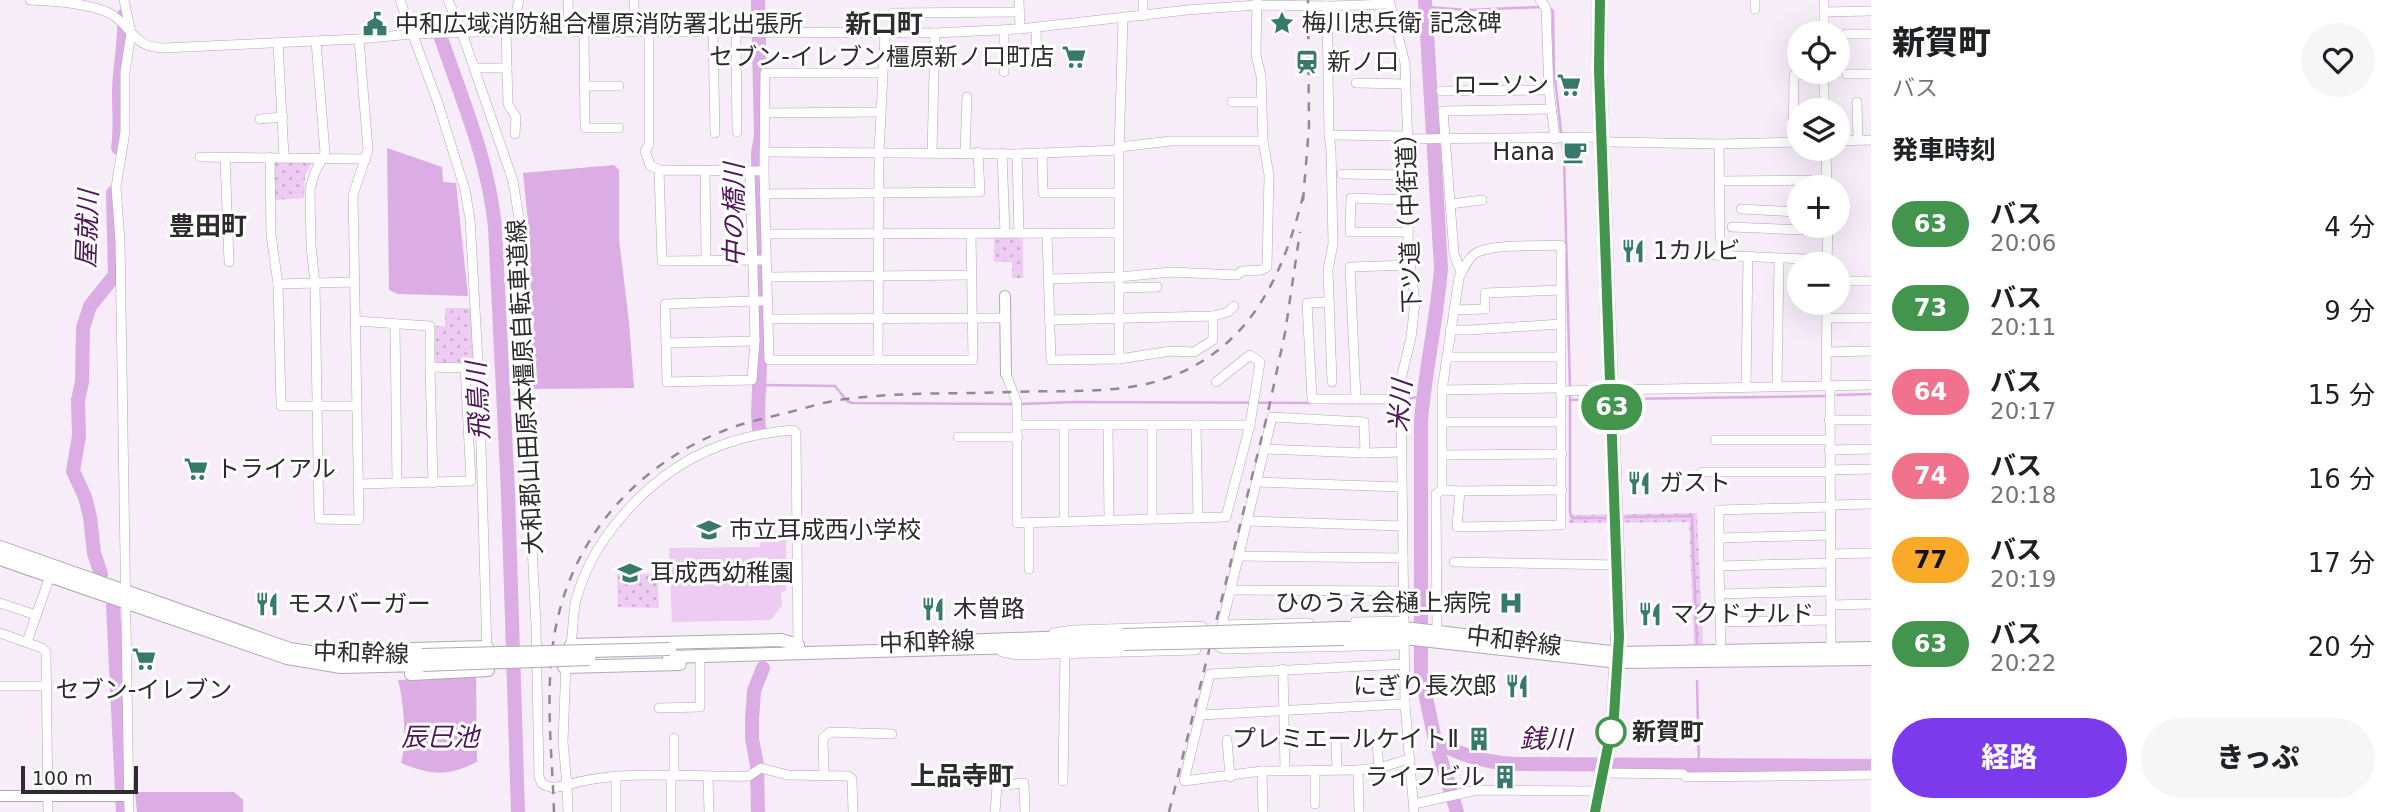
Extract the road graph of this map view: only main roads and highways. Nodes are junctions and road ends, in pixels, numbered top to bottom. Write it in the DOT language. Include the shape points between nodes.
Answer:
graph roads {
  1 [pos="1600,0"];
  2 [pos="0,547"];
  3 [pos="0,559"];
  4 [pos="125,597"];
  5 [pos="252,634"];
  6 [pos="230,638"];
  7 [pos="1124,640"];
  8 [pos="571,645"];
  9 [pos="797,646"];
  10 [pos="1871,648"];
  11 [pos="669,653"];
  12 [pos="809,654"];
  13 [pos="1831,655"];
  14 [pos="1618,657"];
  15 [pos="1871,659"];
  16 [pos="422,660"];
  17 [pos="564,667"];
  18 [pos="1595,812"];
  1 -- 14 [label="highway"];
  2 -- 4 [label="main road, 中和幹線"];
  3 -- 4 [label="main road, 中和幹線"];
  4 -- 5 [label="main road, 中和幹線"];
  4 -- 6 [label="main road, 中和幹線"];
  5 -- 6 [label="main road" via="342,650 487,658 372,676 313,672"];
  5 -- 16 [label="main road, 中和幹線" via="319,655"];
  6 -- 16 [label="main road, 中和幹線" via="287,658 341,667"];
  7 -- 9 [label="main road, 中和幹線"];
  7 -- 12 [label="main road, 中和幹線"];
  7 -- 14 [label="main road, 中和幹線, bridge" via="1436,635"];
  8 -- 9 [label="main road" via="781,640"];
  9 -- 11 [label="main road, 中和幹線"];
  10 -- 13 [label="main road, 中和幹線"];
  11 -- 12 [label="main road, 中和幹線"];
  11 -- 16 [label="main road, 中和幹線, bridge"];
  12 -- 17 [label="main road" via="760,662"];
  13 -- 14 [label="main road, 中和幹線"];
  13 -- 14 [label="main road, 中和幹線" via="1721,651"];
  13 -- 15 [label="main road, 中和幹線"];
  14 -- 18 [label="highway" via="1614,716"];
}
